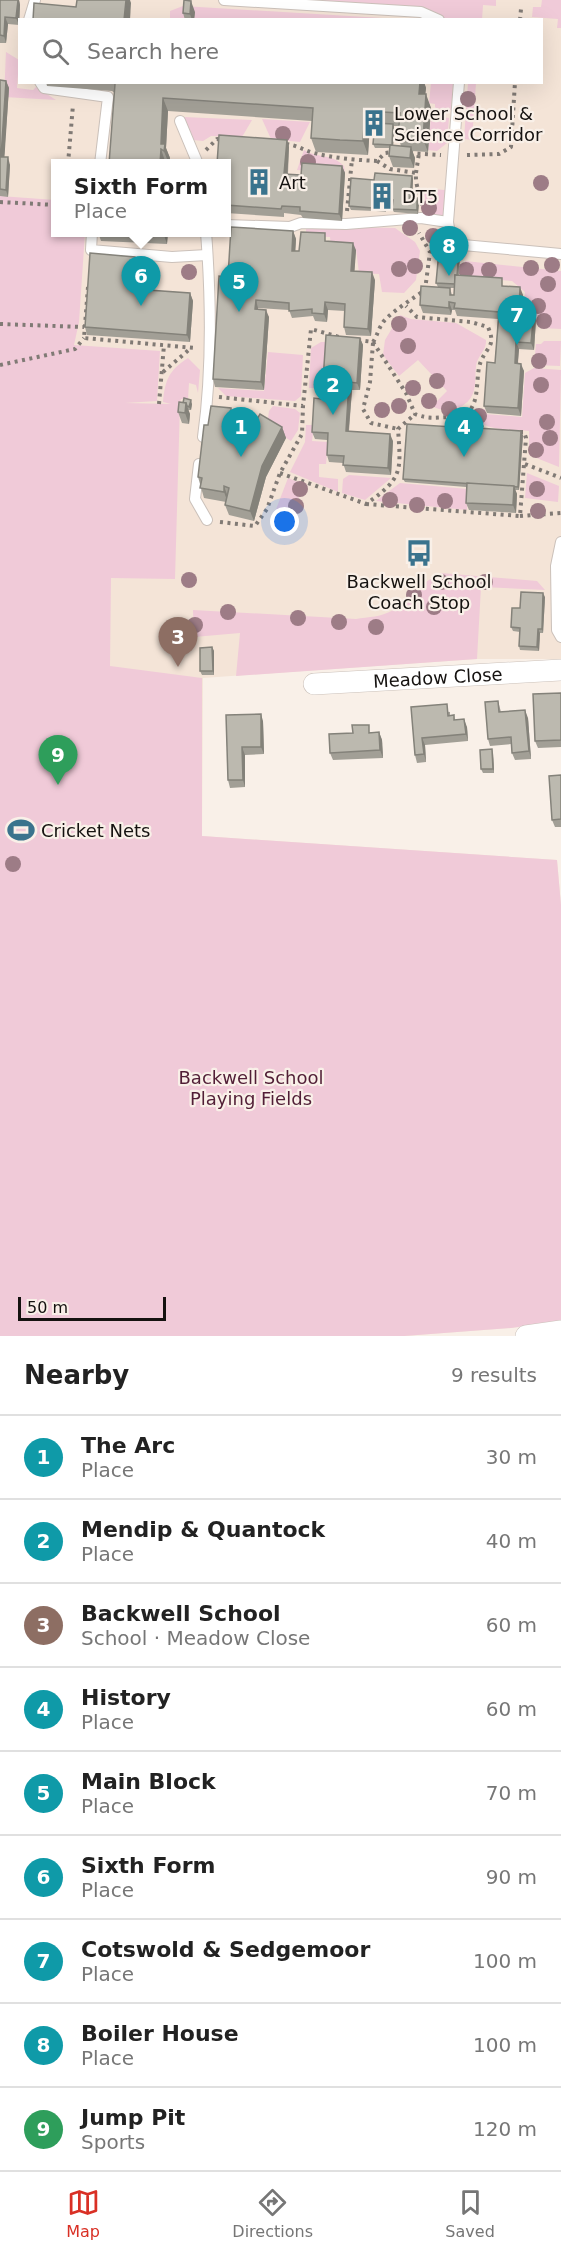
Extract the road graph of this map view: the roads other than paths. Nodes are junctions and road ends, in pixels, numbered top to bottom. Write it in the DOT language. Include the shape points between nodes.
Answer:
graph roads {
  1 [pos="35,0"];
  2 [pos="224,0"];
  3 [pos="30,18"];
  4 [pos="434,18"];
  5 [pos="41,84"];
  6 [pos="459,84"];
  7 [pos="180,122"];
  8 [pos="101,159"];
  9 [pos="197,159"];
  10 [pos="448,222"];
  11 [pos="231,225"];
  12 [pos="92,237"];
  13 [pos="206,237"];
  14 [pos="556,253"];
  15 [pos="207,255"];
  16 [pos="207,520"];
  17 [pos="561,542"];
  18 [pos="561,637"];
  19 [pos="561,670"];
  20 [pos="314,684"];
  21 [pos="561,1331"];
  22 [pos="526,1336"];
  1 -- 3 [label="lane"];
  2 -- 4 [label="lane" via="421,12"];
  5 -- 8 [label="lane" via="44,88 108,97"];
  6 -- 10 [label="lane"];
  7 -- 9 [label="lane"];
  10 -- 11 [label="lane" via="416,219 301,223 290,227"];
  10 -- 14 [label="lane" via="450,234 463,245"];
  12 -- 15 [label="lane" via="92,250 172,257"];
  13 -- 15 [label="lane"];
  15 -- 16 [label="lane" via="208,396 195,499"];
  17 -- 18 [label="lane" via="556,566 557,630"];
  19 -- 20 [label="street, Meadow Close"];
  21 -- 22 [label="street"];
}
